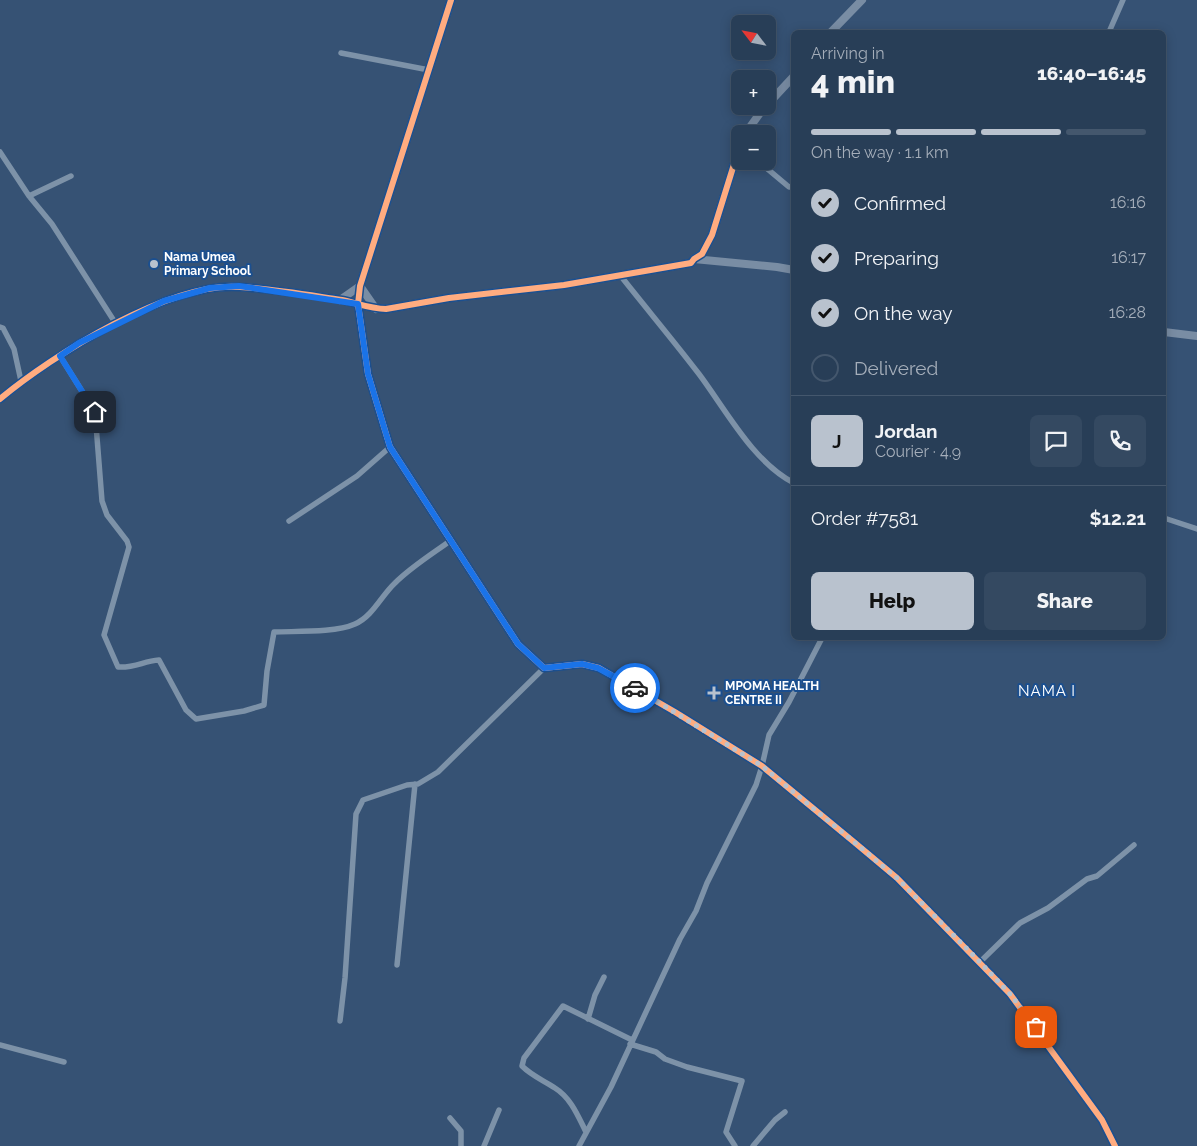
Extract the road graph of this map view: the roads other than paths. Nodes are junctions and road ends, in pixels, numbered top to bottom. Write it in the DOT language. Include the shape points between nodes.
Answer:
graph roads {
  1 [pos="451,0"];
  2 [pos="862,0"];
  3 [pos="1122,0"];
  4 [pos="833,30"];
  5 [pos="1110,30"];
  6 [pos="341,53"];
  7 [pos="429,70"];
  8 [pos="791,79"];
  9 [pos="776,95"];
  10 [pos="0,152"];
  11 [pos="732,170"];
  12 [pos="769,170"];
  13 [pos="71,176"];
  14 [pos="791,187"];
  15 [pos="29,196"];
  16 [pos="694,259"];
  17 [pos="791,269"];
  18 [pos="620,275"];
  19 [pos="360,286"];
  20 [pos="340,300"];
  21 [pos="358,304"];
  22 [pos="376,309"];
  23 [pos="116,324"];
  24 [pos="0,327"];
  25 [pos="1166,332"];
  26 [pos="1197,336"];
  27 [pos="60,356"];
  28 [pos="21,382"];
  29 [pos="0,398"];
  30 [pos="390,447"];
  31 [pos="791,482"];
  32 [pos="1166,519"];
  33 [pos="289,520"];
  34 [pos="1197,529"];
  35 [pos="450,541"];
  36 [pos="821,640"];
  37 [pos="544,668"];
  38 [pos="762,766"];
  39 [pos="415,784"];
  40 [pos="1134,845"];
  41 [pos="980,962"];
  42 [pos="397,965"];
  43 [pos="604,977"];
  44 [pos="588,1019"];
  45 [pos="340,1021"];
  46 [pos="631,1042"];
  47 [pos="0,1044"];
  48 [pos="64,1062"];
  49 [pos="499,1110"];
  50 [pos="785,1112"];
  51 [pos="450,1118"];
  52 [pos="586,1132"];
  53 [pos="461,1146"];
  54 [pos="484,1146"];
  55 [pos="579,1146"];
  56 [pos="735,1146"];
  57 [pos="753,1146"];
  58 [pos="1115,1146"];
  1 -- 7 [label="street"];
  2 -- 4 [label="street"];
  3 -- 5 [label="street"];
  6 -- 7 [label="street"];
  7 -- 19 [label="street"];
  8 -- 9 [label="street"];
  10 -- 15 [label="street"];
  11 -- 16 [label="street" via="712,235 702,254"];
  12 -- 14 [label="street"];
  13 -- 15 [label="street"];
  15 -- 23 [label="street" via="52,224"];
  16 -- 17 [label="street"];
  16 -- 18 [label="street" via="691,263"];
  18 -- 22 [label="street"];
  18 -- 31 [label="street" via="745,439 781,477"];
  19 -- 20 [label="street"];
  19 -- 21 [label="street"];
  19 -- 22 [label="street"];
  20 -- 21 [label="street"];
  20 -- 23 [label="street" via="239,286 210,288 164,301"];
  21 -- 22 [label="street"];
  21 -- 30 [label="street" via="368,374"];
  23 -- 27 [label="street"];
  24 -- 28 [label="street" via="14,349"];
  25 -- 26 [label="street"];
  27 -- 28 [label="street"];
  27 -- 35 [label="street" via="95,412 102,501 107,516 129,547 104,635 118,667 133,668 149,660 159,660 186,710 196,719 264,705 274,632 322,630 354,624 379,603 396,582"];
  28 -- 29 [label="street"];
  30 -- 33 [label="street" via="357,476"];
  30 -- 35 [label="street"];
  32 -- 34 [label="street"];
  35 -- 37 [label="street" via="518,644"];
  36 -- 38 [label="street" via="769,734"];
  37 -- 38 [label="street" via="582,664 598,668"];
  37 -- 39 [label="street" via="438,772"];
  38 -- 41 [label="street" via="897,878"];
  38 -- 46 [label="street" via="696,911"];
  39 -- 42 [label="street"];
  39 -- 45 [label="street" via="363,800 356,814"];
  40 -- 41 [label="street" via="1097,876 1087,878 1048,908 1020,923"];
  41 -- 58 [label="street" via="1036,1027 1102,1120"];
  43 -- 44 [label="street"];
  44 -- 46 [label="street"];
  44 -- 52 [label="street" via="563,1006 524,1058 522,1066 532,1076 563,1093"];
  46 -- 52 [label="street"];
  46 -- 56 [label="street" via="687,1067 742,1081 726,1132"];
  47 -- 48 [label="street"];
  49 -- 54 [label="street"];
  50 -- 57 [label="street"];
  51 -- 53 [label="street" via="461,1131"];
  52 -- 55 [label="street"];
}
